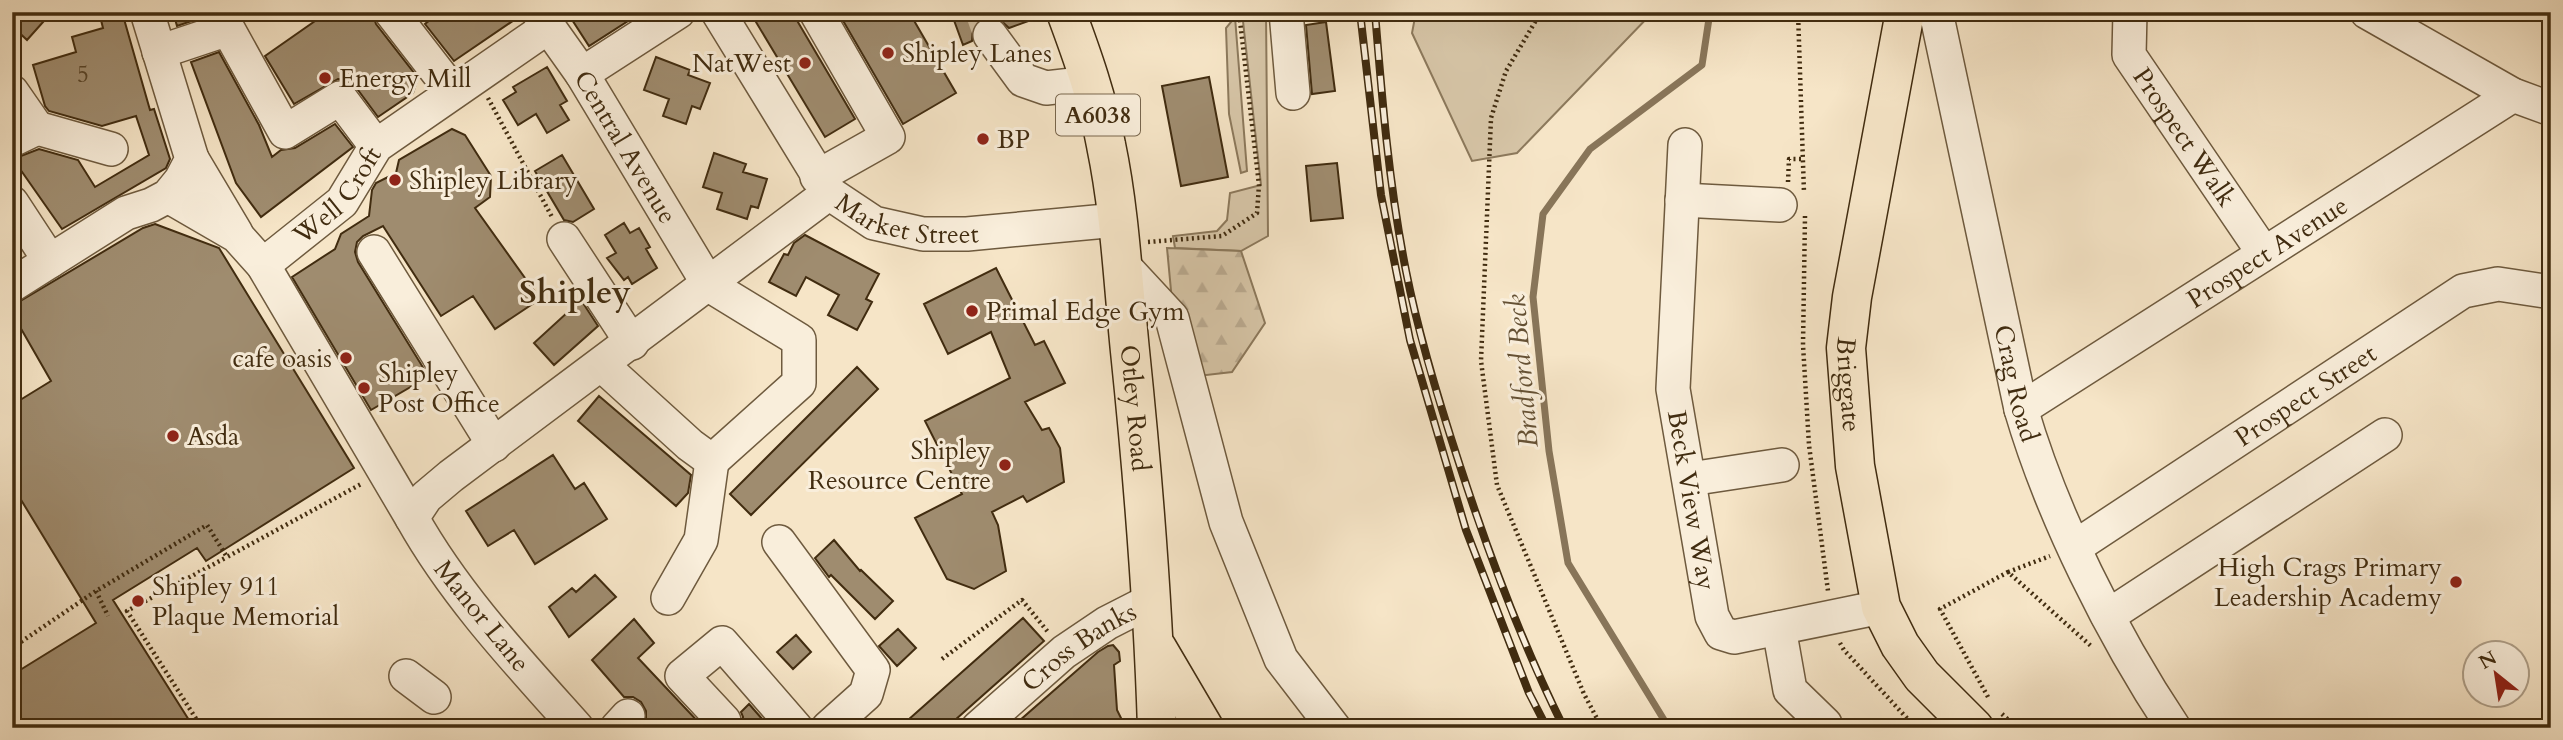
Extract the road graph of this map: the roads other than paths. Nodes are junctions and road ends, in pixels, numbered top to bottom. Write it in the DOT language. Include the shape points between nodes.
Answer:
graph roads {
  1 [pos="147,12"];
  2 [pos="391,12"];
  3 [pos="678,12"];
  4 [pos="718,12"];
  5 [pos="816,12"];
  6 [pos="1066,12"];
  7 [pos="1286,12"];
  8 [pos="1905,12"];
  9 [pos="1936,12"];
  10 [pos="2130,12"];
  11 [pos="2367,12"];
  12 [pos="543,20"];
  13 [pos="990,35"];
  14 [pos="159,52"];
  15 [pos="582,74"];
  16 [pos="1090,83"];
  17 [pos="465,84"];
  18 [pos="12,92"];
  19 [pos="1293,93"];
  20 [pos="2513,95"];
  21 [pos="2551,109"];
  22 [pos="24,134"];
  23 [pos="1685,145"];
  24 [pos="376,146"];
  25 [pos="111,149"];
  26 [pos="191,159"];
  27 [pos="823,185"];
  28 [pos="168,196"];
  29 [pos="1682,200"];
  30 [pos="12,203"];
  31 [pos="1780,205"];
  32 [pos="1117,220"];
  33 [pos="237,236"];
  34 [pos="564,239"];
  35 [pos="2263,252"];
  36 [pos="374,253"];
  37 [pos="50,261"];
  38 [pos="1121,263"];
  39 [pos="262,265"];
  40 [pos="12,285"];
  41 [pos="709,285"];
  42 [pos="2551,292"];
  43 [pos="632,343"];
  44 [pos="602,365"];
  45 [pos="2021,408"];
  46 [pos="2385,435"];
  47 [pos="494,445"];
  48 [pos="712,461"];
  49 [pos="1782,465"];
  50 [pos="1690,479"];
  51 [pos="419,508"];
  52 [pos="779,542"];
  53 [pos="2075,547"];
  54 [pos="668,598"];
  55 [pos="1152,600"];
  56 [pos="1881,607"];
  57 [pos="2108,615"];
  58 [pos="1779,628"];
  59 [pos="1154,643"];
  60 [pos="406,676"];
  61 [pos="434,697"];
  62 [pos="1989,715"];
  63 [pos="724,721"];
  64 [pos="1825,724"];
  65 [pos="576,728"];
  66 [pos="796,728"];
  67 [pos="828,728"];
  68 [pos="978,728"];
  69 [pos="1157,728"];
  70 [pos="1204,728"];
  71 [pos="1334,728"];
  72 [pos="2174,728"];
  1 -- 14 [label="street"];
  2 -- 17 [label="street"];
  3 -- 15 [label="street"];
  4 -- 27 [label="street, Market Street"];
  5 -- 27 [label="street" via="888,137"];
  6 -- 16 [label="main road, Otley Road / A6038"];
  7 -- 19 [label="street"];
  8 -- 56 [label="main road, Briggate" via="1846,348 1855,466"];
  9 -- 45 [label="street, Crag Road"];
  10 -- 35 [label="street, Prospect Walk" via="2129,55"];
  11 -- 20 [label="street"];
  12 -- 15 [label="street, Central Avenue"];
  12 -- 17 [label="street, Well Croft"];
  13 -- 16 [label="street" via="1023,80 1046,88"];
  14 -- 24 [label="street" via="228,29 285,132 340,98"];
  14 -- 26 [label="street"];
  15 -- 41 [label="street, Central Avenue"];
  16 -- 32 [label="main road, Otley Road / A6038" via="1106,144"];
  17 -- 24 [label="street, Well Croft"];
  18 -- 22 [label="street"];
  20 -- 21 [label="street"];
  20 -- 35 [label="street, Prospect Avenue"];
  22 -- 25 [label="street"];
  23 -- 29 [label="street, Beck View Way"];
  24 -- 39 [label="street, Well Croft" via="342,202"];
  26 -- 28 [label="street"];
  26 -- 33 [label="street"];
  27 -- 32 [label="street, Market Street" via="874,223 923,234"];
  27 -- 41 [label="street"];
  28 -- 33 [label="street"];
  28 -- 37 [label="street" via="126,214"];
  29 -- 31 [label="street"];
  29 -- 50 [label="street, Beck View Way" via="1673,389"];
  30 -- 37 [label="street"];
  32 -- 38 [label="main road, Otley Road / A6038"];
  33 -- 39 [label="street"];
  34 -- 43 [label="street"];
  35 -- 45 [label="street, Prospect Avenue"];
  36 -- 47 [label="street"];
  37 -- 40 [label="street"];
  38 -- 55 [label="main road, Otley Road / A6038"];
  38 -- 71 [label="street" via="1172,318 1226,523 1281,659"];
  39 -- 51 [label="street" via="384,471"];
  41 -- 43 [label="street"];
  41 -- 48 [label="street, Central Avenue" via="799,340 799,383"];
  42 -- 53 [label="street, Prospect Street" via="2498,284 2463,291"];
  43 -- 44 [label="street"];
  44 -- 47 [label="street"];
  44 -- 48 [label="street"];
  45 -- 53 [label="street, Crag Road" via="2036,463"];
  46 -- 57 [label="street"];
  47 -- 51 [label="street" via="451,476"];
  48 -- 54 [label="street" via="701,540"];
  49 -- 50 [label="street"];
  50 -- 58 [label="street, Beck View Way" via="1712,616 1720,633 1734,637"];
  51 -- 65 [label="street, Manor Lane" via="429,549 505,648"];
  52 -- 67 [label="street" via="873,670 866,694"];
  53 -- 57 [label="street, Crag Road"];
  55 -- 59 [label="main road, Otley Road / A6038"];
  55 -- 68 [label="street, Cross Banks" via="1064,652"];
  56 -- 58 [label="street, Beck View Way"];
  56 -- 62 [label="main road, Briggate" via="1922,676"];
  57 -- 72 [label="street, Crag Road"];
  58 -- 64 [label="street" via="1790,690"];
  59 -- 69 [label="main road, Otley Road / A6038"];
  59 -- 70 [label="main road"];
  60 -- 61 [label="street"];
  63 -- 66 [label="street" via="682,676 722,643"];
}
